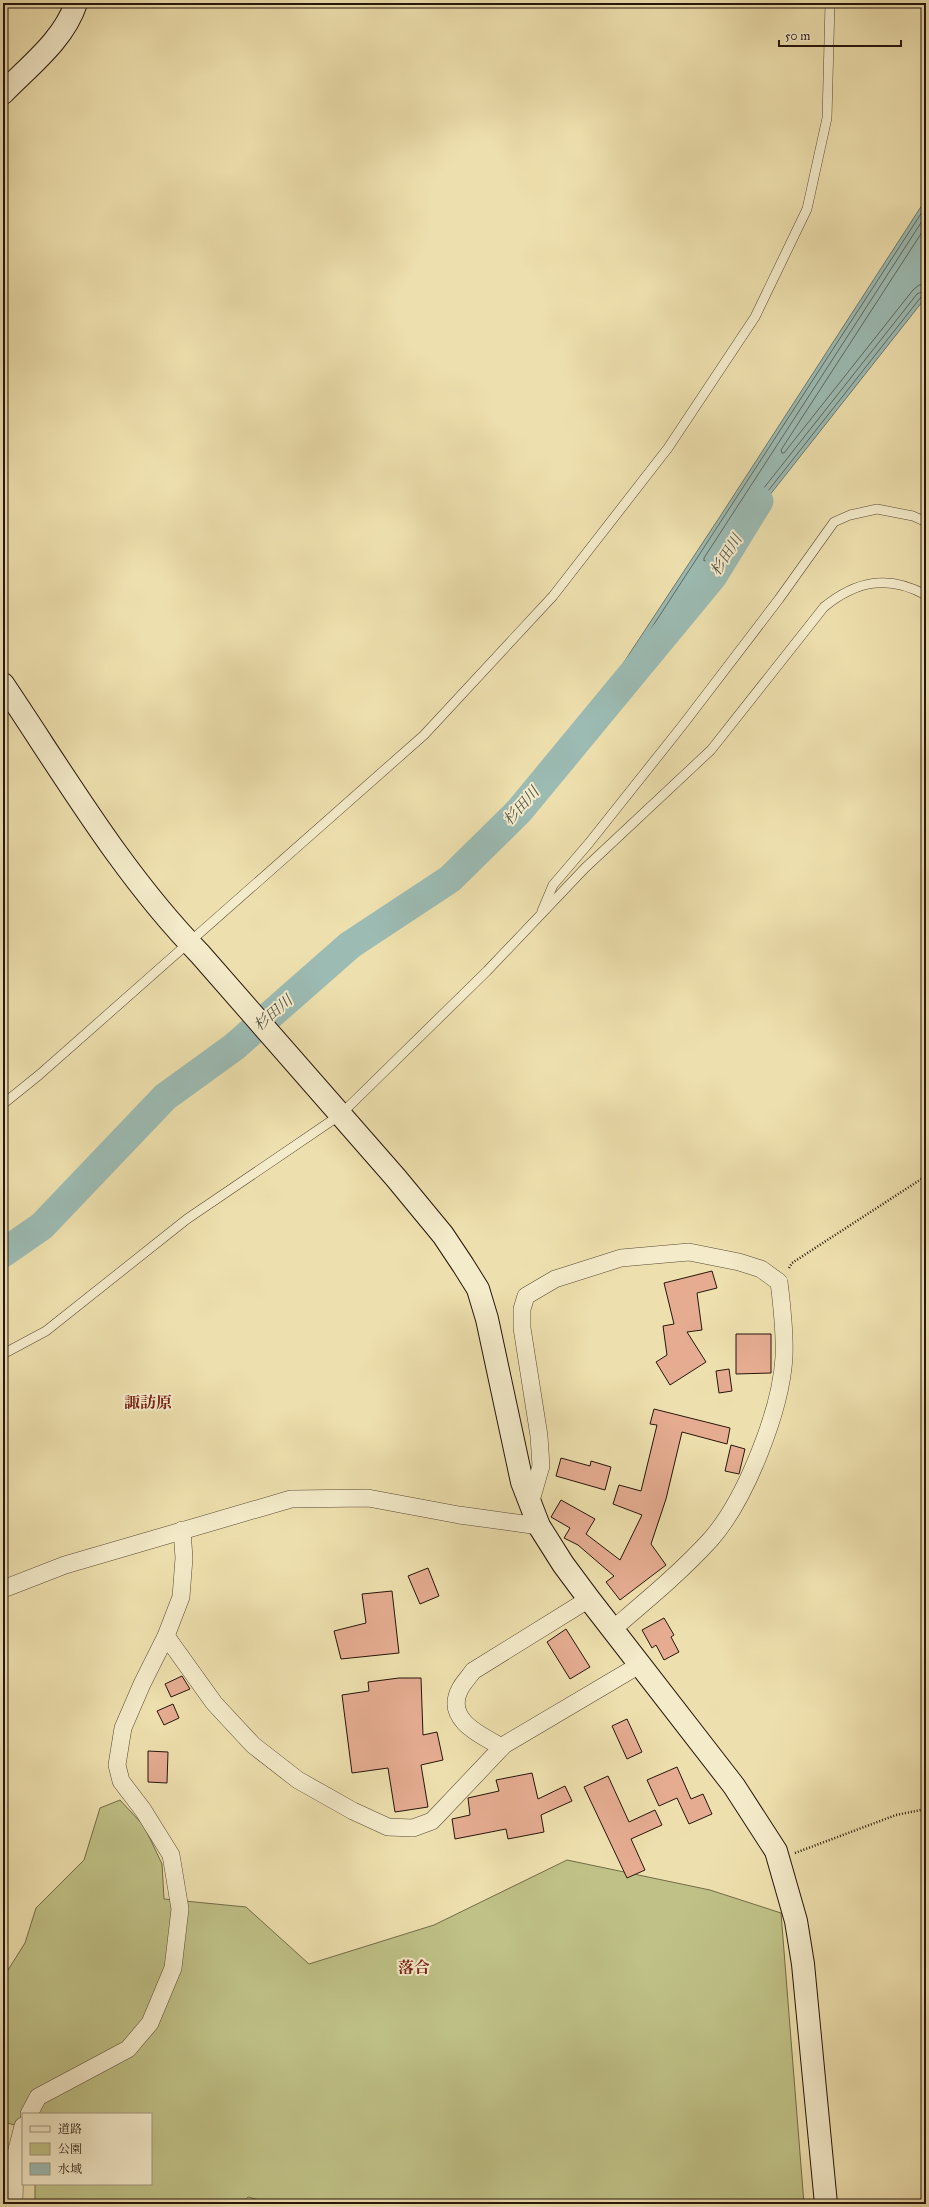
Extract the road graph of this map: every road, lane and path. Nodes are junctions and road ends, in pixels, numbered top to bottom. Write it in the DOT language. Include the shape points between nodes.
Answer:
graph roads {
  1 [pos="76,3"];
  2 [pos="830,3"];
  3 [pos="3,93"];
  4 [pos="926,522"];
  5 [pos="926,595"];
  6 [pos="3,684"];
  7 [pos="540,916"];
  8 [pos="195,948"];
  9 [pos="3,1104"];
  10 [pos="340,1115"];
  11 [pos="926,1176"];
  12 [pos="779,1282"];
  13 [pos="3,1354"];
  14 [pos="530,1504"];
  15 [pos="539,1526"];
  16 [pos="182,1530"];
  17 [pos="3,1589"];
  18 [pos="589,1599"];
  19 [pos="613,1629"];
  20 [pos="166,1636"];
  21 [pos="641,1664"];
  22 [pos="502,1747"];
  23 [pos="926,1809"];
  24 [pos="778,1859"];
  25 [pos="30,2113"];
  26 [pos="22,2130"];
  27 [pos="14,2204"];
  28 [pos="826,2204"];
  1 -- 3 [label="street" via="58,37"];
  2 -- 8 [label="lane" via="827,118 808,209 755,316 668,448 553,596 424,735"];
  4 -- 7 [label="lane" via="913,516 877,509 850,515 834,522 682,726 589,844 553,885"];
  5 -- 7 [label="lane" via="916,589 890,582 865,584 840,594 824,607 711,750 585,868"];
  6 -- 8 [label="street" via="96,825 170,923"];
  7 -- 10 [label="lane"];
  8 -- 9 [label="lane"];
  8 -- 10 [label="street"];
  10 -- 13 [label="lane" via="187,1219 46,1331"];
  10 -- 14 [label="street" via="443,1235 478,1289 487,1319 522,1482"];
  11 -- 12 [label="path" via="792,1264"];
  12 -- 14 [label="street" via="761,1269 689,1252 621,1258 555,1279 526,1296 522,1309 522,1328 539,1436 541,1466"];
  12 -- 19 [label="street" via="784,1357 778,1397 759,1451 735,1506 712,1538 674,1577"];
  14 -- 15 [label="street"];
  15 -- 16 [label="street" via="459,1515 368,1498 291,1499"];
  15 -- 18 [label="street"];
  16 -- 17 [label="street" via="65,1565"];
  16 -- 20 [label="street" via="184,1558 181,1597"];
  18 -- 19 [label="street"];
  18 -- 22 [label="street" via="473,1672 459,1690 455,1707 460,1719"];
  19 -- 21 [label="street"];
  20 -- 22 [label="street" via="214,1703 253,1745 298,1780 388,1827 413,1828 432,1821"];
  20 -- 25 [label="street" via="123,1728 117,1765 121,1781 171,1855 180,1909 173,1968 150,2023 128,2049 38,2097"];
  21 -- 22 [label="street"];
  21 -- 24 [label="street" via="734,1786 766,1833"];
  23 -- 24 [label="path" via="896,1815"];
  24 -- 28 [label="street" via="796,1921 803,1964"];
  26 -- 27 [label="street" via="15,2157"];
}
